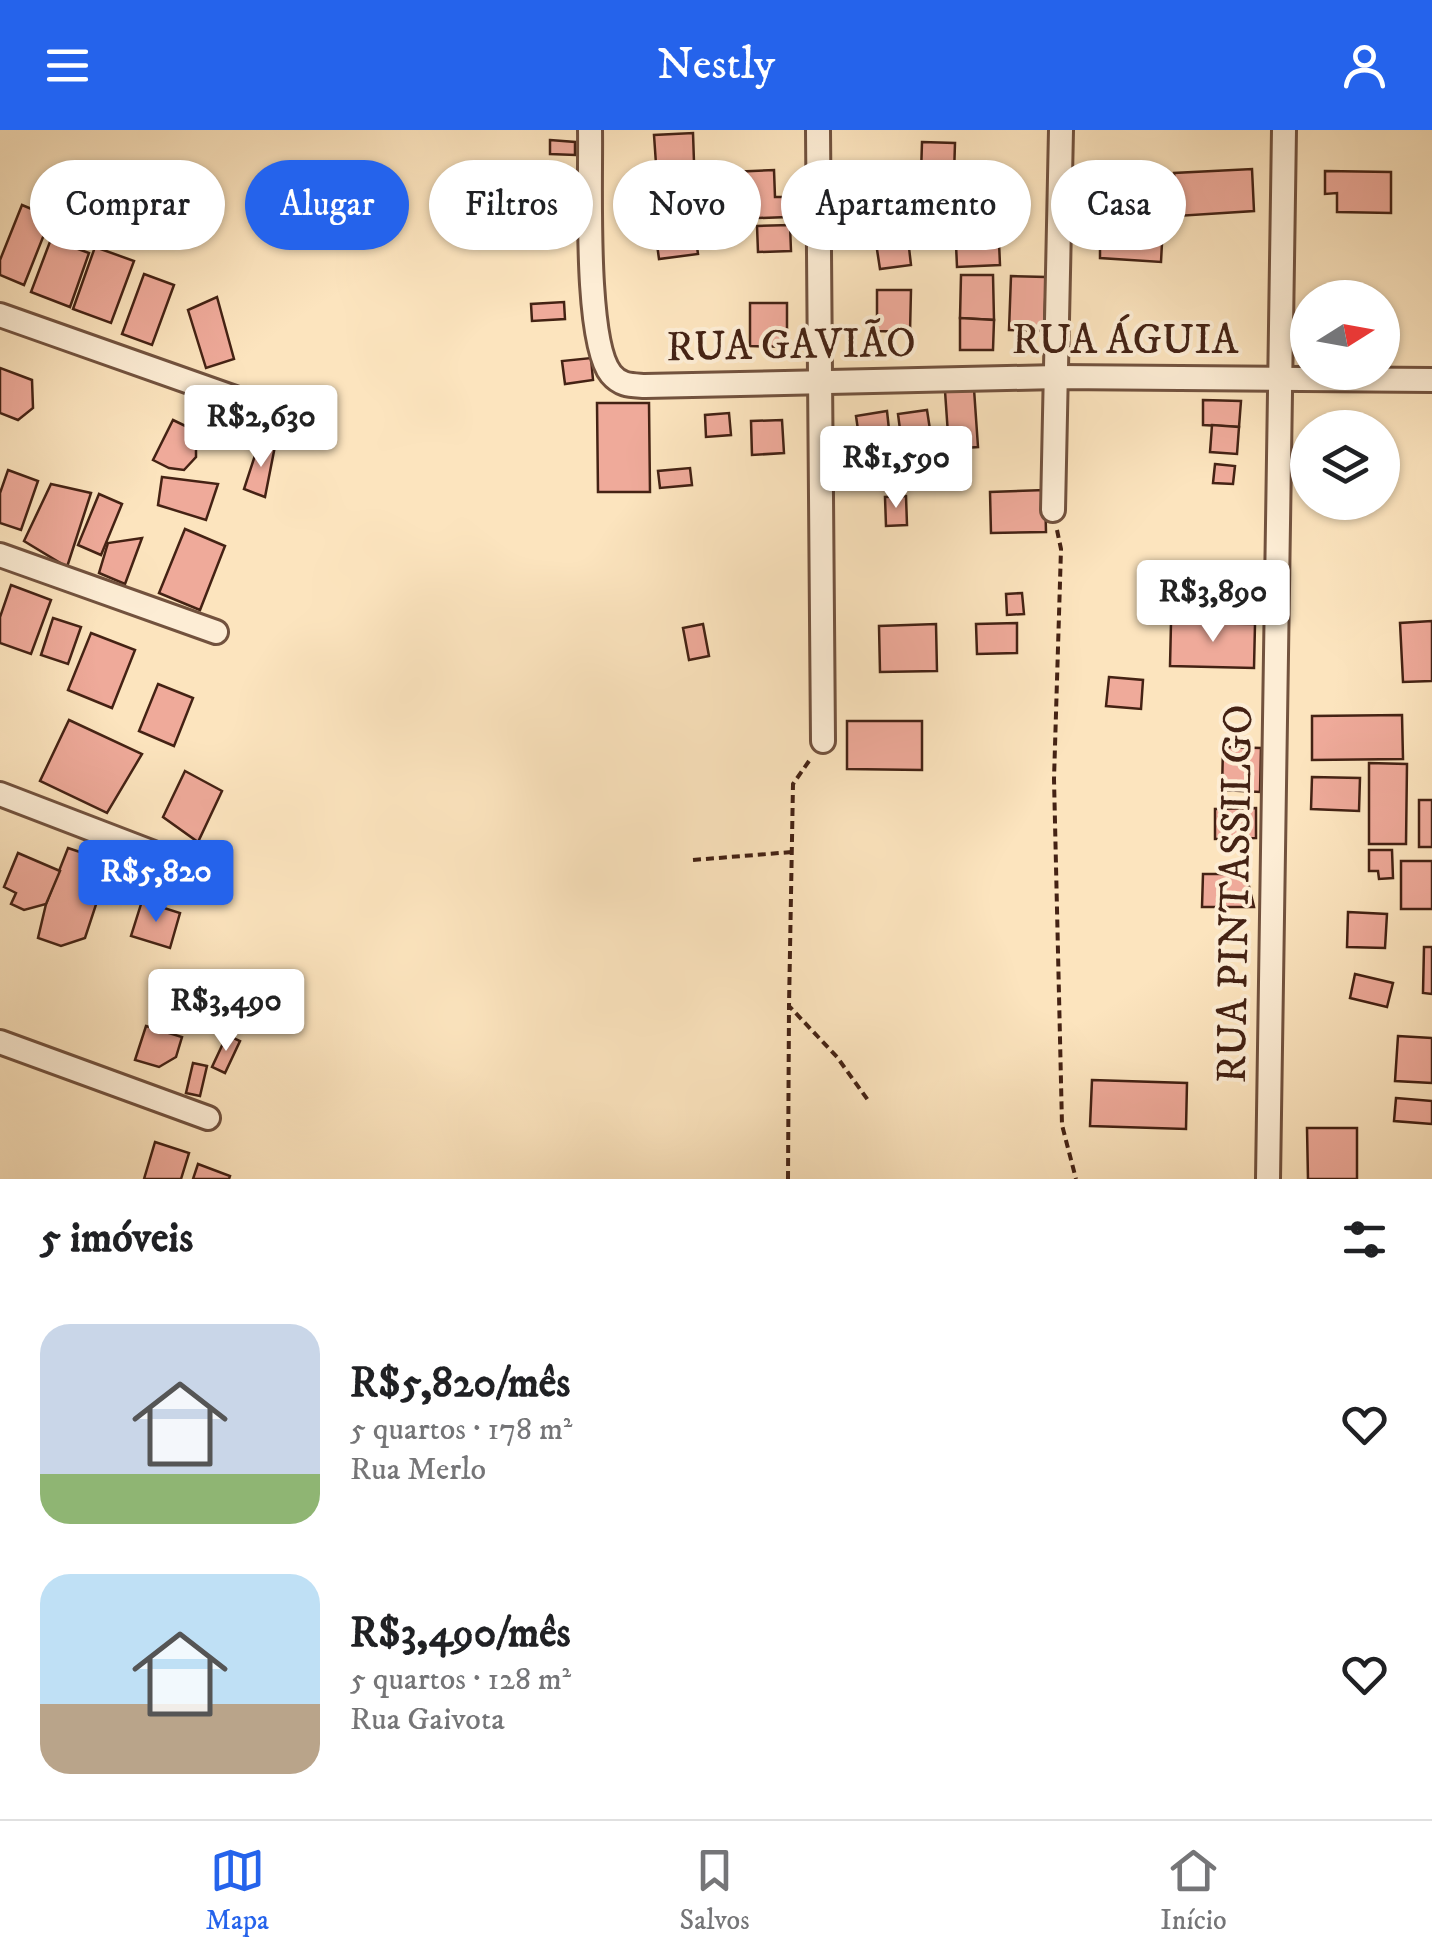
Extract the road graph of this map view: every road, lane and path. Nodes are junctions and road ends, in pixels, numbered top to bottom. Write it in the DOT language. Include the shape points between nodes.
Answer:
graph roads {
  1 [pos="590,130"];
  2 [pos="818,130"];
  3 [pos="1062,130"];
  4 [pos="1284,130"];
  5 [pos="0,314"];
  6 [pos="1058,377"];
  7 [pos="1283,379"];
  8 [pos="939,380"];
  9 [pos="1432,380"];
  10 [pos="821,384"];
  11 [pos="236,398"];
  12 [pos="1053,510"];
  13 [pos="0,555"];
  14 [pos="216,632"];
  15 [pos="823,741"];
  16 [pos="0,794"];
  17 [pos="792,852"];
  18 [pos="694,860"];
  19 [pos="186,865"];
  20 [pos="789,1006"];
  21 [pos="0,1042"];
  22 [pos="870,1102"];
  23 [pos="208,1118"];
  24 [pos="788,1179"];
  25 [pos="1076,1179"];
  26 [pos="1268,1179"];
  1 -- 10 [label="street, RUA GAVIÃO" via="594,311 608,371 621,384 646,386"];
  2 -- 10 [label="street"];
  3 -- 6 [label="street"];
  4 -- 7 [label="street, RUA PINTASSILGO"];
  5 -- 11 [label="street"];
  6 -- 7 [label="street, RUA ÁGUIA"];
  6 -- 8 [label="street, RUA ÁGUIA"];
  6 -- 12 [label="street"];
  7 -- 9 [label="street, RUA ÁGUIA"];
  7 -- 26 [label="street, RUA PINTASSILGO"];
  8 -- 10 [label="street, RUA GAVIÃO"];
  10 -- 15 [label="street"];
  12 -- 25 [label="path" via="1061,549 1054,779 1062,1125"];
  13 -- 14 [label="street"];
  15 -- 17 [label="path" via="792,784"];
  16 -- 19 [label="street"];
  17 -- 18 [label="path"];
  17 -- 20 [label="path"];
  20 -- 22 [label="path"];
  20 -- 24 [label="path"];
  21 -- 23 [label="street"];
}
